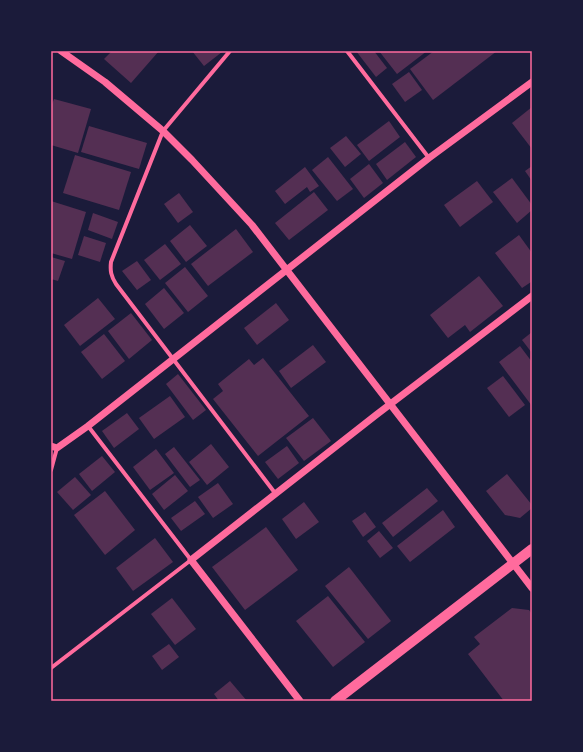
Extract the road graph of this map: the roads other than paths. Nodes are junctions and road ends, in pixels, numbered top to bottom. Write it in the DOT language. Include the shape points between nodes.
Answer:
graph roads {
  1 [pos="61,51"];
  2 [pos="230,51"];
  3 [pos="347,51"];
  4 [pos="532,82"];
  5 [pos="163,131"];
  6 [pos="429,158"];
  7 [pos="287,270"];
  8 [pos="532,296"];
  9 [pos="173,359"];
  10 [pos="390,404"];
  11 [pos="88,426"];
  12 [pos="54,447"];
  13 [pos="51,470"];
  14 [pos="275,493"];
  15 [pos="532,549"];
  16 [pos="191,560"];
  17 [pos="513,563"];
  18 [pos="532,588"];
  19 [pos="51,668"];
  20 [pos="300,701"];
  21 [pos="334,701"];
  1 -- 5 [label="street" via="105,82"];
  2 -- 5 [label="street"];
  3 -- 6 [label="street"];
  4 -- 6 [label="street"];
  5 -- 7 [label="street" via="252,225"];
  5 -- 9 [label="street" via="110,270 116,284"];
  6 -- 7 [label="street"];
  7 -- 9 [label="street"];
  7 -- 10 [label="street"];
  8 -- 10 [label="street"];
  9 -- 11 [label="street"];
  9 -- 14 [label="street"];
  10 -- 14 [label="street"];
  10 -- 17 [label="street"];
  11 -- 12 [label="street"];
  11 -- 16 [label="street"];
  12 -- 13 [label="street"];
  14 -- 16 [label="street"];
  15 -- 17 [label="main road"];
  16 -- 19 [label="street"];
  16 -- 20 [label="street"];
  17 -- 18 [label="street"];
  17 -- 21 [label="main road"];
}
